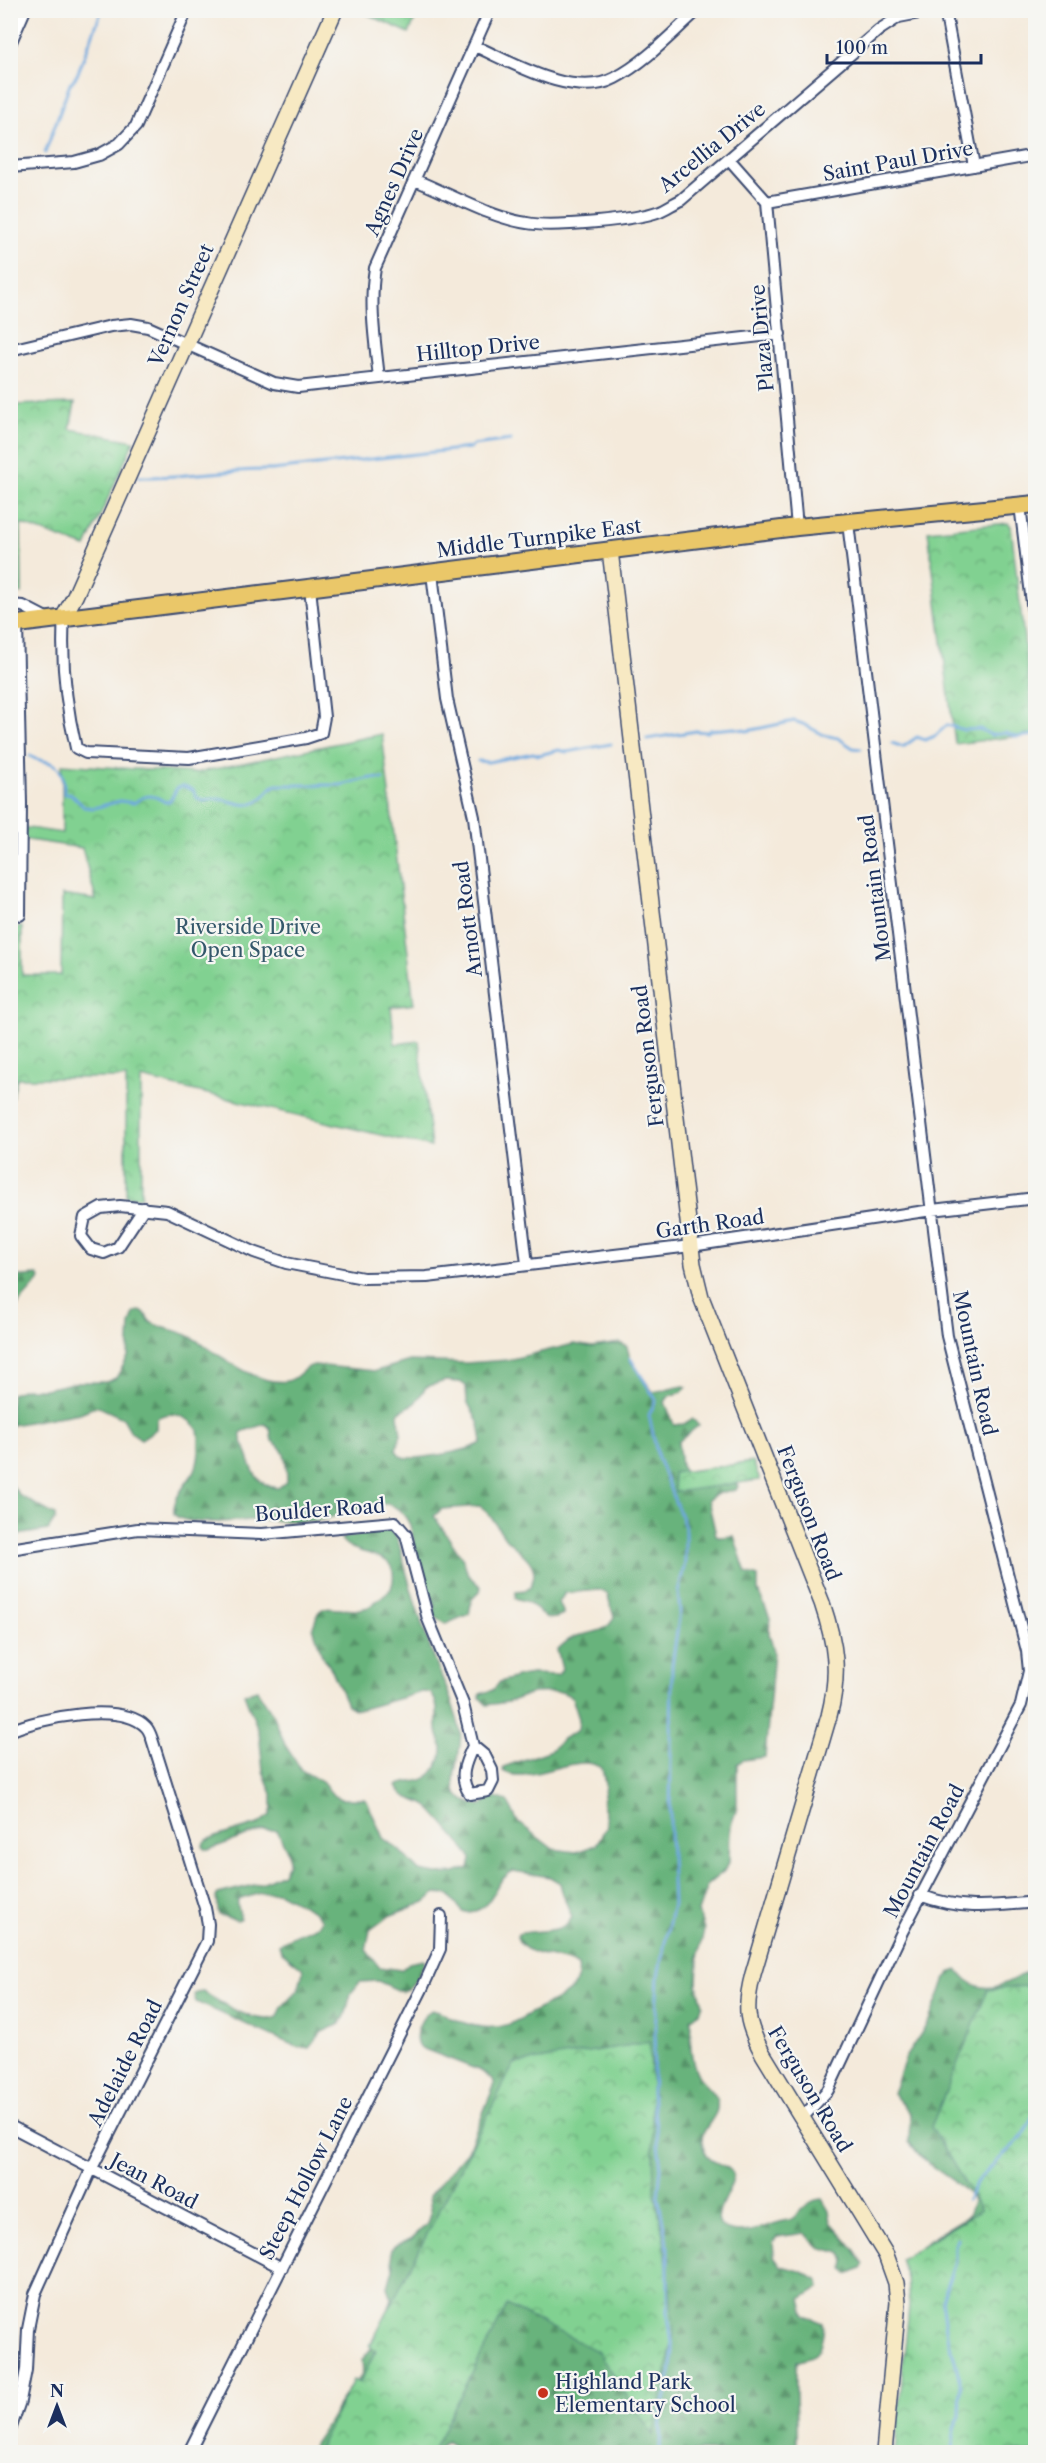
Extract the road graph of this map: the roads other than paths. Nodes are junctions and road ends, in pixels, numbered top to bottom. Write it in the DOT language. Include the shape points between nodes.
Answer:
graph roads {
  1 [pos="26,10"];
  2 [pos="187,10"];
  3 [pos="335,10"];
  4 [pos="490,10"];
  5 [pos="698,10"];
  6 [pos="935,10"];
  7 [pos="945,10"];
  8 [pos="10,44"];
  9 [pos="475,46"];
  10 [pos="1035,155"];
  11 [pos="729,159"];
  12 [pos="974,166"];
  13 [pos="10,167"];
  14 [pos="415,180"];
  15 [pos="767,202"];
  16 [pos="780,334"];
  17 [pos="187,344"];
  18 [pos="10,350"];
  19 [pos="379,378"];
  20 [pos="1028,505"];
  21 [pos="848,523"];
  22 [pos="797,527"];
  23 [pos="610,550"];
  24 [pos="432,573"];
  25 [pos="310,588"];
  26 [pos="10,605"];
  27 [pos="56,618"];
  28 [pos="14,624"];
  29 [pos="1035,636"];
  30 [pos="20,915"];
  31 [pos="1035,1198"];
  32 [pos="144,1208"];
  33 [pos="932,1210"];
  34 [pos="691,1246"];
  35 [pos="527,1264"];
  36 [pos="10,1549"];
  37 [pos="10,1731"];
  38 [pos="473,1746"];
  39 [pos="920,1896"];
  40 [pos="1035,1902"];
  41 [pos="441,1916"];
  42 [pos="802,2117"];
  43 [pos="10,2126"];
  44 [pos="92,2168"];
  45 [pos="282,2268"];
  46 [pos="10,2430"];
  47 [pos="189,2452"];
  48 [pos="884,2452"];
  1 -- 8 [label="street"];
  2 -- 13 [label="street" via="135,126 119,144 74,162"];
  3 -- 17 [label="street, Vernon Street"];
  4 -- 9 [label="street, Agnes Drive"];
  5 -- 9 [label="street" via="614,79 589,85 550,79"];
  6 -- 11 [label="street, Arcellia Drive" via="899,17 879,30"];
  7 -- 12 [label="street"];
  9 -- 14 [label="street, Agnes Drive"];
  10 -- 12 [label="street, Saint Paul Drive"];
  11 -- 14 [label="street, Arcellia Drive" via="681,200 659,212 553,225 502,216"];
  11 -- 15 [label="street"];
  12 -- 15 [label="street, Saint Paul Drive"];
  14 -- 19 [label="street, Agnes Drive" via="375,268 372,310"];
  15 -- 16 [label="street, Plaza Drive"];
  16 -- 19 [label="street, Hilltop Drive"];
  16 -- 22 [label="street, Plaza Drive"];
  17 -- 18 [label="street, Hilltop Drive" via="131,324"];
  17 -- 19 [label="street, Hilltop Drive" via="274,383 298,387"];
  17 -- 27 [label="street, Vernon Street"];
  20 -- 21 [label="main road, Middle Turnpike East"];
  20 -- 29 [label="street"];
  21 -- 22 [label="main road, Middle Turnpike East"];
  21 -- 33 [label="street, Mountain Road"];
  22 -- 23 [label="main road, Middle Turnpike East"];
  23 -- 24 [label="main road, Middle Turnpike East"];
  23 -- 34 [label="street, Ferguson Road"];
  24 -- 25 [label="main road, Middle Turnpike East"];
  24 -- 35 [label="street, Arnott Road" via="447,699 474,817"];
  25 -- 27 [label="main road, Middle Turnpike East"];
  25 -- 27 [label="street" via="324,717 321,733 189,758 86,753 76,748 69,720 63,636"];
  26 -- 27 [label="street"];
  27 -- 28 [label="main road, Middle Turnpike East"];
  28 -- 30 [label="street" via="21,803"];
  31 -- 33 [label="street, Garth Road"];
  32 -- 32 [label="street, Garth Road" via="101,1208 85,1217 81,1236 91,1249 104,1253 118,1247"];
  32 -- 35 [label="street, Garth Road" via="167,1211 254,1252 330,1272 389,1279"];
  33 -- 34 [label="street, Garth Road"];
  33 -- 39 [label="street, Mountain Road" via="947,1336 1029,1671 1021,1705"];
  34 -- 35 [label="street, Garth Road"];
  34 -- 42 [label="street, Ferguson Road" via="701,1297 822,1604 836,1660 829,1716 747,1997 750,2031"];
  36 -- 38 [label="street, Boulder Road" via="138,1529 262,1534 395,1522 406,1535 428,1619 463,1704"];
  37 -- 44 [label="street, Adelaide Road" via="23,1725 100,1713 132,1718 146,1727 205,1908 207,1941"];
  39 -- 40 [label="street" via="958,1907"];
  39 -- 42 [label="street, Mountain Road" via="828,2090"];
  41 -- 45 [label="street, Steep Hollow Lane" via="440,1949"];
  42 -- 48 [label="street, Ferguson Road" via="886,2255 896,2283 898,2302"];
  43 -- 44 [label="street, Jean Road"];
  44 -- 45 [label="street, Jean Road"];
  44 -- 46 [label="street, Adelaide Road" via="35,2294 26,2370"];
  45 -- 47 [label="street, Steep Hollow Lane"];
}
